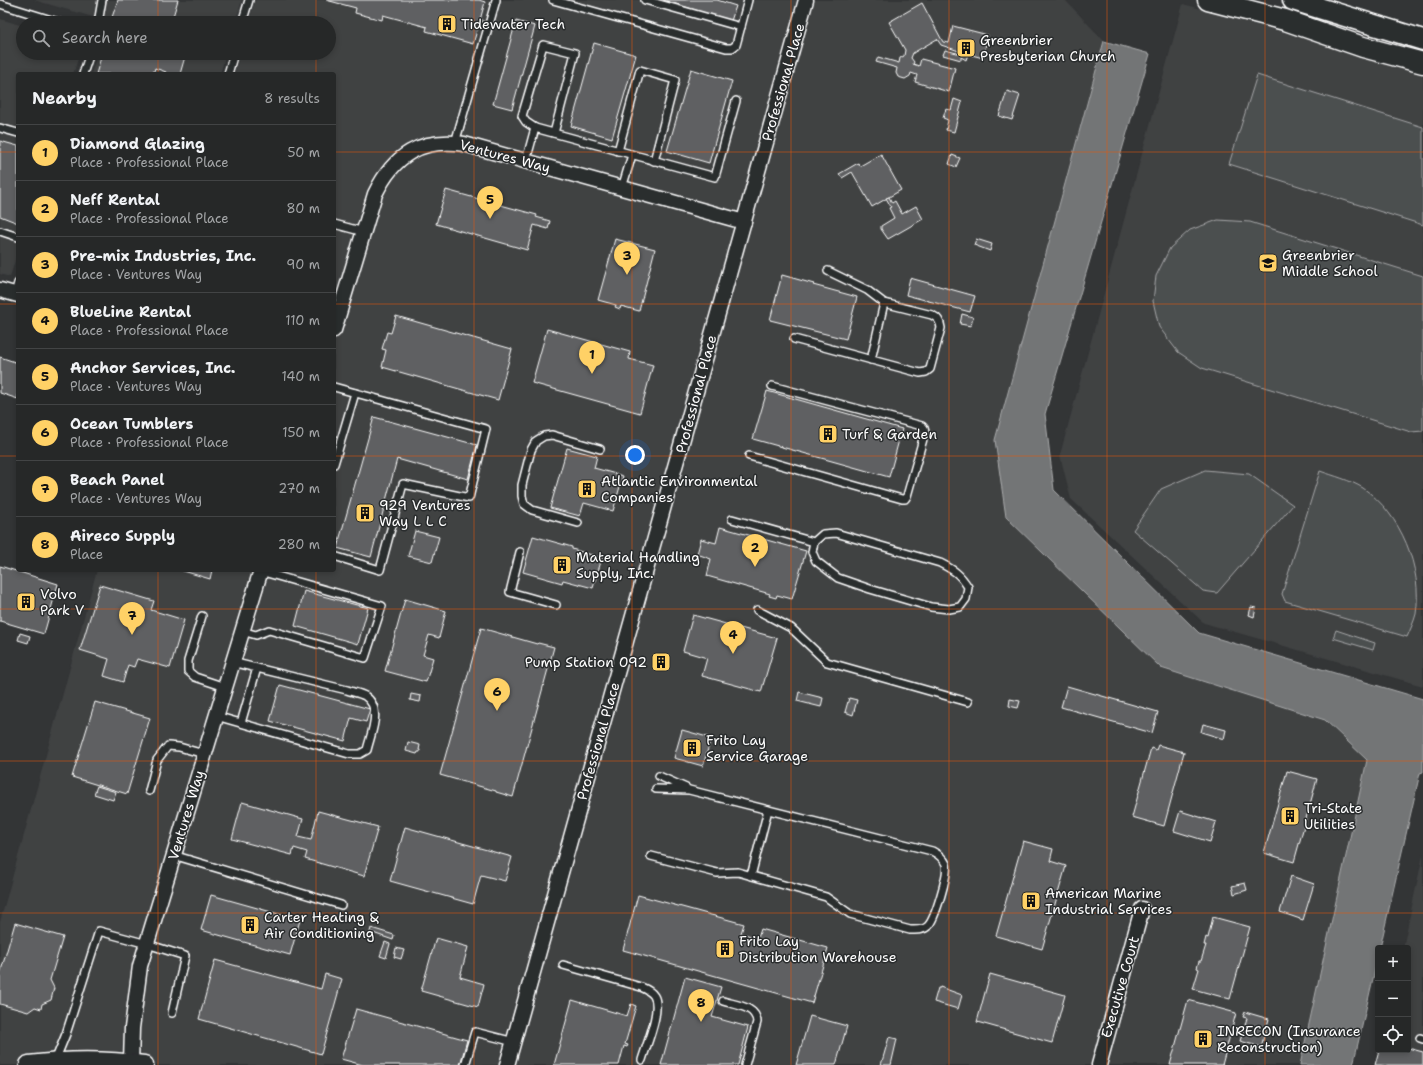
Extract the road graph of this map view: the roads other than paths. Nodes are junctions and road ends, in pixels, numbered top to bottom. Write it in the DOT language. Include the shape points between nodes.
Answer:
graph roads {
  1 [pos="102,0"];
  2 [pos="249,0"];
  3 [pos="496,0"];
  4 [pos="553,0"];
  5 [pos="645,0"];
  6 [pos="748,0"];
  7 [pos="806,0"];
  8 [pos="1208,0"];
  9 [pos="1293,0"];
  10 [pos="0,4"];
  11 [pos="1323,4"];
  12 [pos="38,16"];
  13 [pos="99,16"];
  14 [pos="244,16"];
  15 [pos="741,27"];
  16 [pos="1316,31"];
  17 [pos="1423,40"];
  18 [pos="88,60"];
  19 [pos="232,60"];
  20 [pos="1423,63"];
  21 [pos="84,72"];
  22 [pos="229,72"];
  23 [pos="736,101"];
  24 [pos="0,128"];
  25 [pos="535,128"];
  26 [pos="16,133"];
  27 [pos="554,133"];
  28 [pos="455,143"];
  29 [pos="618,151"];
  30 [pos="632,155"];
  31 [pos="654,161"];
  32 [pos="526,162"];
  33 [pos="622,188"];
  34 [pos="744,222"];
  35 [pos="336,225"];
  36 [pos="0,231"];
  37 [pos="364,232"];
  38 [pos="16,235"];
  39 [pos="828,271"];
  40 [pos="0,290"];
  41 [pos="16,291"];
  42 [pos="884,303"];
  43 [pos="336,323"];
  44 [pos="794,339"];
  45 [pos="871,360"];
  46 [pos="772,386"];
  47 [pos="336,388"];
  48 [pos="355,393"];
  49 [pos="600,449"];
  50 [pos="749,456"];
  51 [pos="336,457"];
  52 [pos="732,519"];
  53 [pos="578,523"];
  54 [pos="814,542"];
  55 [pos="520,552"];
  56 [pos="336,557"];
  57 [pos="261,572"];
  58 [pos="264,572"];
  59 [pos="556,605"];
  60 [pos="757,610"];
  61 [pos="202,616"];
  62 [pos="242,631"];
  63 [pos="232,662"];
  64 [pos="257,668"];
  65 [pos="225,687"];
  66 [pos="968,702"];
  67 [pos="216,716"];
  68 [pos="241,723"];
  69 [pos="204,754"];
  70 [pos="659,776"];
  71 [pos="656,789"];
  72 [pos="689,790"];
  73 [pos="149,791"];
  74 [pos="768,810"];
  75 [pos="173,855"];
  76 [pos="651,856"];
  77 [pos="751,876"];
  78 [pos="341,905"];
  79 [pos="1142,909"];
  80 [pos="147,944"];
  81 [pos="563,965"];
  82 [pos="723,1001"];
  83 [pos="172,1013"];
  84 [pos="514,1042"];
  85 [pos="642,1060"];
  86 [pos="55,1062"];
  87 [pos="138,1064"];
  88 [pos="29,1065"];
  89 [pos="465,1065"];
  90 [pos="507,1065"];
  91 [pos="745,1065"];
  92 [pos="1099,1065"];
  1 -- 13 [label="lane"];
  2 -- 14 [label="lane"];
  3 -- 28 [label="lane"];
  4 -- 15 [label="lane" via="726,48 736,45"];
  5 -- 15 [label="lane"];
  6 -- 15 [label="lane"];
  7 -- 34 [label="street, Professional Place"];
  8 -- 16 [label="main road"];
  9 -- 11 [label="main road"];
  10 -- 12 [label="lane"];
  11 -- 16 [label="street"];
  11 -- 17 [label="main road"];
  16 -- 20 [label="main road" via="1362,47"];
  18 -- 21 [label="lane"];
  19 -- 22 [label="lane"];
  23 -- 31 [label="lane" via="716,177"];
  24 -- 26 [label="lane"];
  25 -- 27 [label="lane"];
  25 -- 27 [label="lane" via="522,116 542,45 575,53"];
  25 -- 32 [label="lane"];
  27 -- 29 [label="lane"];
  28 -- 32 [label="street, Ventures Way"];
  28 -- 37 [label="street, Ventures Way" via="432,144 420,148 403,156 394,164 375,194"];
  29 -- 30 [label="lane"];
  29 -- 31 [label="lane" via="640,70 675,80"];
  30 -- 31 [label="lane"];
  30 -- 33 [label="lane"];
  32 -- 33 [label="street, Ventures Way"];
  33 -- 34 [label="street, Ventures Way"];
  34 -- 84 [label="street, Professional Place"];
  35 -- 37 [label="lane"];
  36 -- 38 [label="lane"];
  37 -- 43 [label="street, Ventures Way"];
  39 -- 42 [label="lane" via="867,290"];
  40 -- 41 [label="street"];
  42 -- 45 [label="lane"];
  42 -- 45 [label="lane" via="932,315 937,318 941,328 933,362 926,372 920,373"];
  44 -- 45 [label="lane"];
  46 -- 50 [label="lane" via="922,426 925,432 908,496 902,499"];
  47 -- 48 [label="lane"];
  48 -- 51 [label="lane"];
  48 -- 56 [label="lane" via="486,429 469,498 403,484 380,570"];
  49 -- 53 [label="lane" via="552,435 536,441 531,450 522,484 524,504 532,510"];
  52 -- 54 [label="lane"];
  54 -- 54 [label="lane" via="823,534 836,533 940,563 961,576 968,587 966,599 960,607 931,607 838,578 816,561 812,552"];
  55 -- 59 [label="lane" via="510,592"];
  57 -- 62 [label="street, Ventures Way"];
  58 -- 62 [label="lane" via="382,606 365,658 269,630 256,634"];
  60 -- 66 [label="lane" via="791,628 827,662"];
  61 -- 65 [label="lane" via="188,661 188,671 195,677"];
  62 -- 63 [label="street, Ventures Way"];
  63 -- 64 [label="lane"];
  63 -- 65 [label="street, Ventures Way"];
  64 -- 68 [label="lane"];
  64 -- 68 [label="lane" via="364,696 372,703 375,713 367,750 360,754 349,754"];
  65 -- 67 [label="street, Ventures Way"];
  67 -- 68 [label="lane"];
  67 -- 69 [label="street, Ventures Way"];
  69 -- 73 [label="lane" via="168,746 157,760"];
  69 -- 75 [label="street, Ventures Way"];
  70 -- 72 [label="lane"];
  71 -- 72 [label="lane"];
  72 -- 74 [label="lane"];
  74 -- 77 [label="lane"];
  74 -- 77 [label="lane" via="932,851 941,856 946,864 945,876 933,919 927,927 919,930 910,930 850,914 826,897"];
  75 -- 78 [label="lane"];
  75 -- 80 [label="street, Ventures Way"];
  76 -- 77 [label="lane" via="717,873 738,872"];
  79 -- 92 [label="street, Executive Court"];
  80 -- 83 [label="lane" via="184,956"];
  80 -- 86 [label="lane" via="99,931"];
  80 -- 87 [label="street, Ventures Way" via="140,966 132,1028"];
  81 -- 85 [label="lane" via="641,987 654,996 657,1009"];
  82 -- 91 [label="lane" via="748,1008 757,1017"];
  84 -- 89 [label="lane" via="475,1032"];
  84 -- 90 [label="street, Professional Place"];
  86 -- 87 [label="street"];
  86 -- 88 [label="street"];
}
